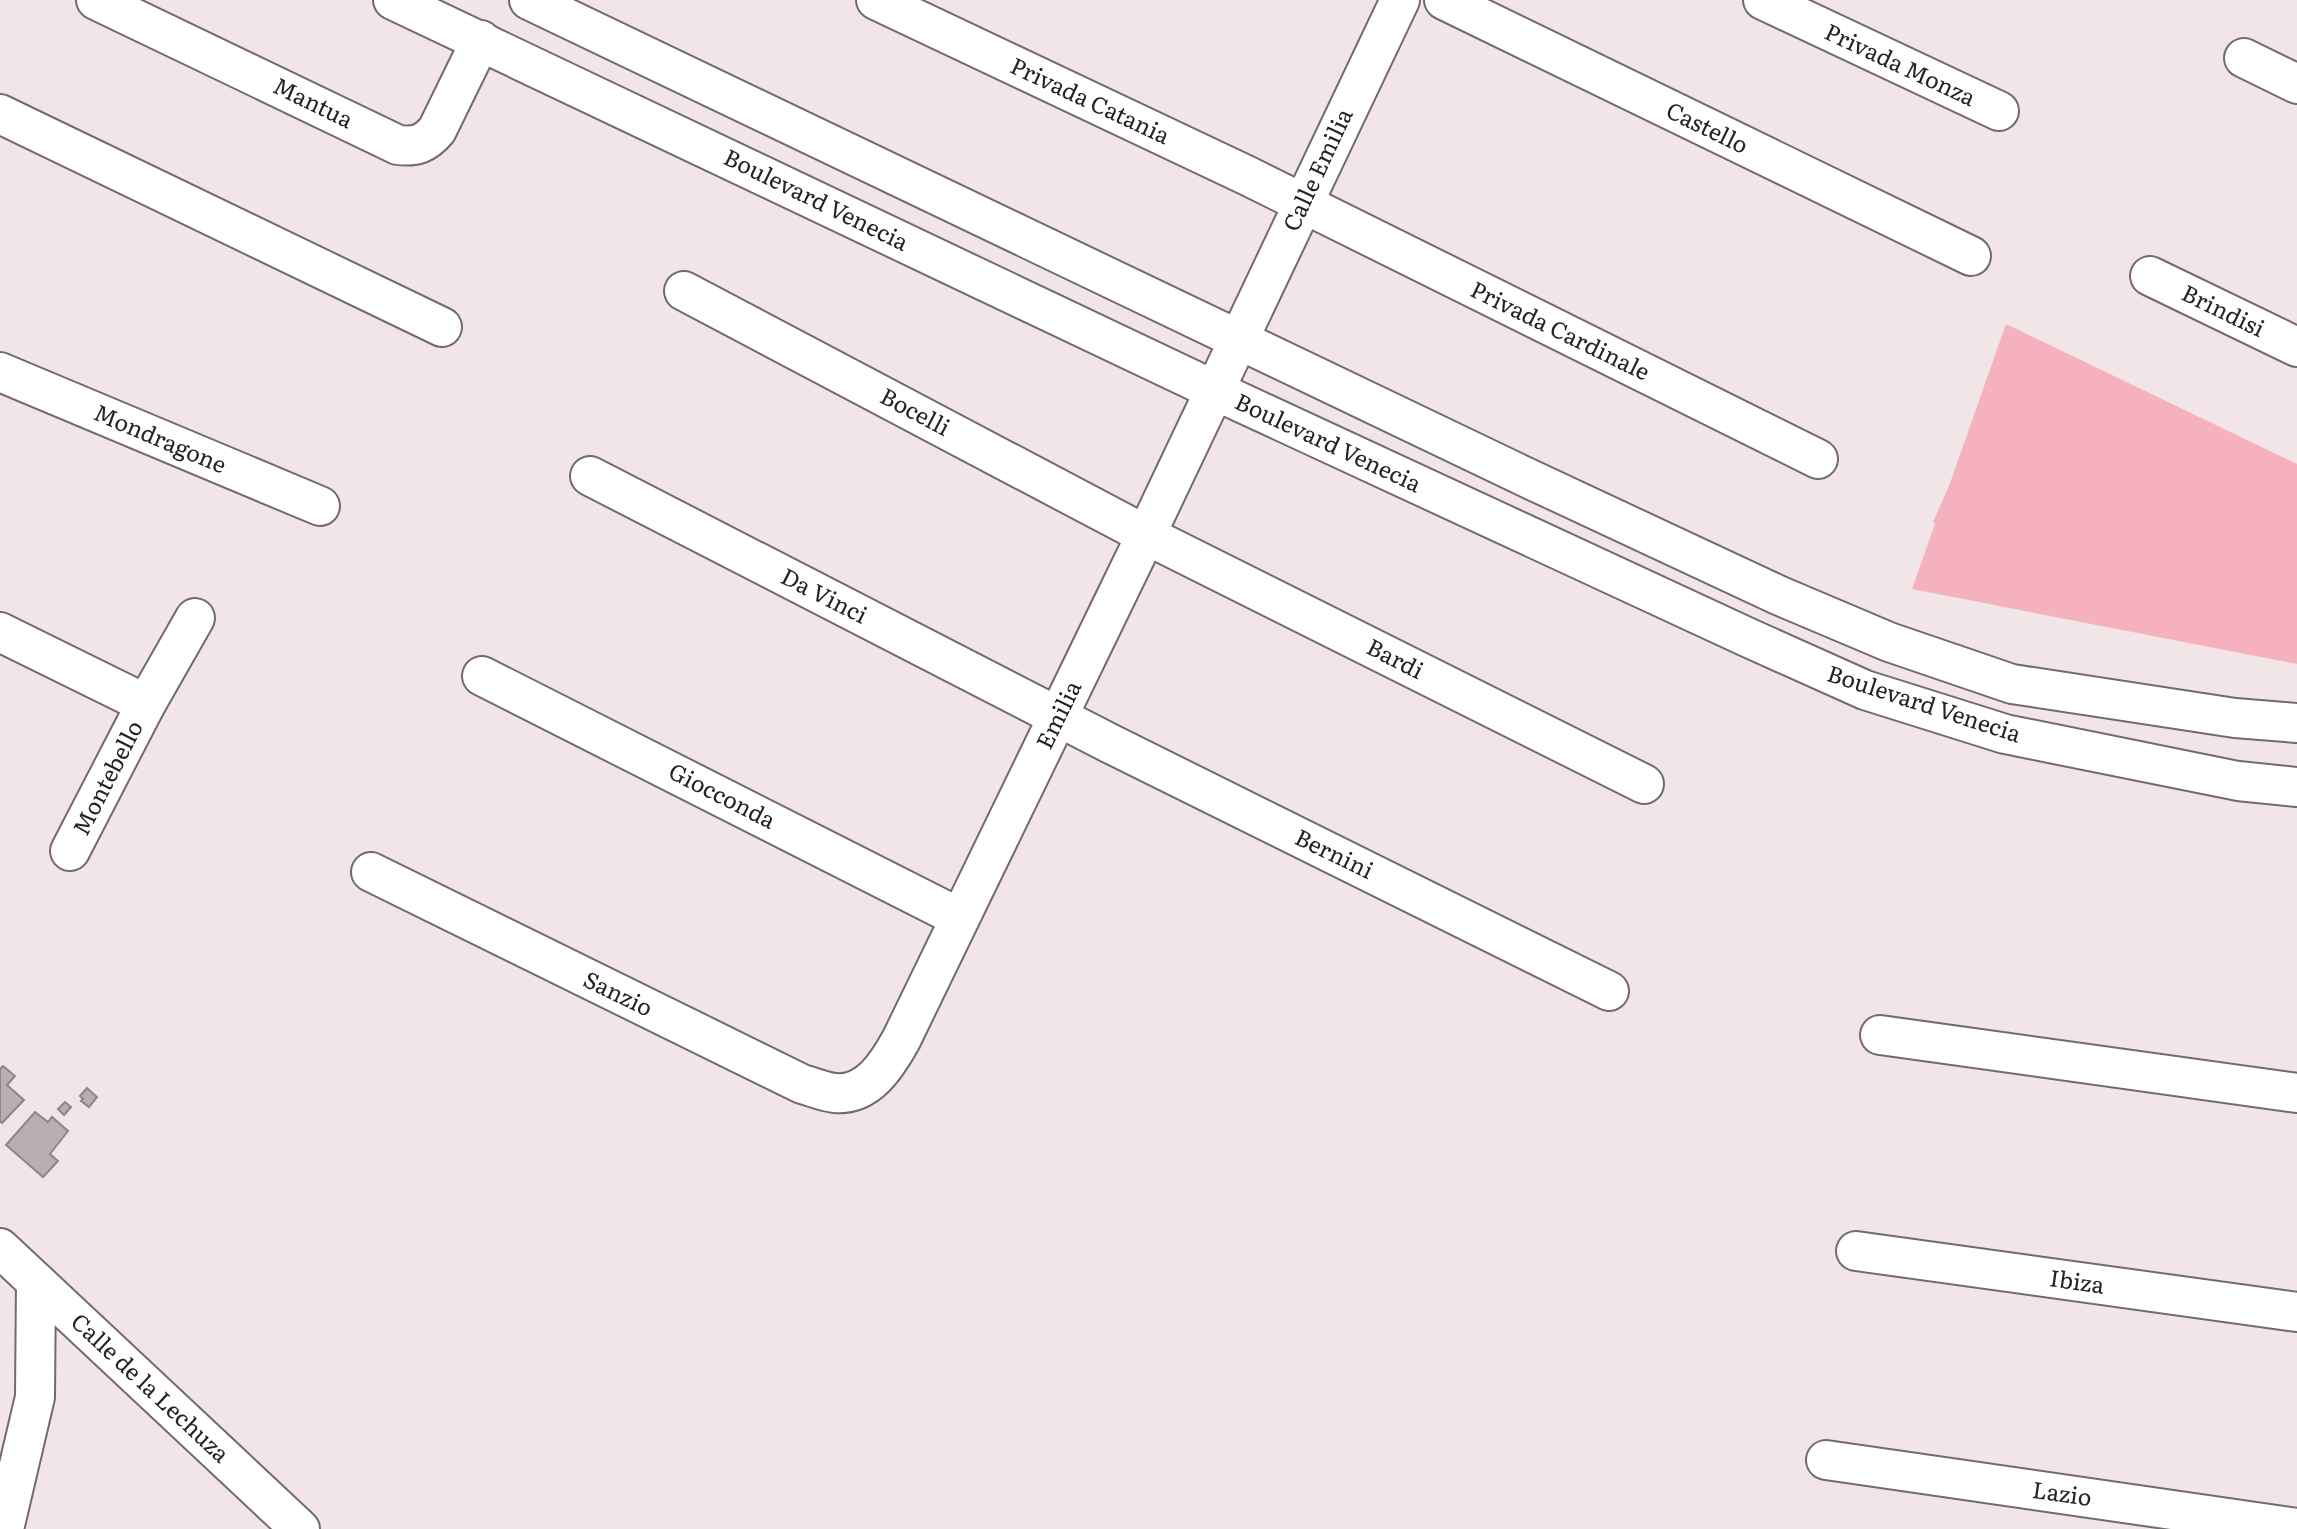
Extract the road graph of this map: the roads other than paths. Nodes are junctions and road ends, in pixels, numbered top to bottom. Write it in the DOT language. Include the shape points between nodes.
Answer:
graph roads {
  1 [pos="96,0"];
  2 [pos="393,0"];
  3 [pos="529,0"];
  4 [pos="876,0"];
  5 [pos="1444,0"];
  6 [pos="1763,0"];
  7 [pos="1389,3"];
  8 [pos="481,40"];
  9 [pos="2244,58"];
  10 [pos="2297,84"];
  11 [pos="1999,111"];
  12 [pos="0,114"];
  13 [pos="1302,203"];
  14 [pos="1971,256"];
  15 [pos="2150,276"];
  16 [pos="684,291"];
  17 [pos="442,327"];
  18 [pos="1238,341"];
  19 [pos="2297,347"];
  20 [pos="0,372"];
  21 [pos="1214,390"];
  22 [pos="1818,459"];
  23 [pos="590,476"];
  24 [pos="320,506"];
  25 [pos="1146,535"];
  26 [pos="195,618"];
  27 [pos="0,632"];
  28 [pos="482,676"];
  29 [pos="146,704"];
  30 [pos="1059,715"];
  31 [pos="2297,723"];
  32 [pos="1644,784"];
  33 [pos="2297,787"];
  34 [pos="70,851"];
  35 [pos="371,872"];
  36 [pos="960,918"];
  37 [pos="1609,991"];
  38 [pos="1880,1035"];
  39 [pos="870,1083"];
  40 [pos="2297,1093"];
  41 [pos="0,1248"];
  42 [pos="1856,1251"];
  43 [pos="36,1282"];
  44 [pos="2297,1312"];
  45 [pos="1826,1460"];
  46 [pos="2297,1528"];
  47 [pos="4,1529"];
  48 [pos="300,1529"];
  1 -- 8 [label="street, Mantua" via="398,145 414,147 437,130"];
  2 -- 8 [label="street, Boulevard Venecia"];
  3 -- 18 [label="street, Boulevard Venecia"];
  4 -- 13 [label="street, Privada Catania"];
  5 -- 14 [label="street, Castello"];
  6 -- 11 [label="street, Privada Monza"];
  7 -- 13 [label="street, Calle Emilia"];
  8 -- 21 [label="street, Boulevard Venecia"];
  9 -- 10 [label="street"];
  12 -- 17 [label="street"];
  13 -- 18 [label="street, Calle Emilia"];
  13 -- 22 [label="street, Privada Cardinale"];
  15 -- 19 [label="street, Brindisi"];
  16 -- 25 [label="street, Bocelli"];
  18 -- 21 [label="street, Emilia"];
  18 -- 31 [label="street, Boulevard Venecia" via="1766,589 1889,642 2012,684"];
  20 -- 24 [label="street, Mondragone"];
  21 -- 25 [label="street, Emilia"];
  21 -- 33 [label="street, Boulevard Venecia" via="1865,690 2005,734 2238,781"];
  23 -- 30 [label="street, Da Vinci"];
  25 -- 30 [label="street, Emilia"];
  25 -- 32 [label="street, Bardi"];
  26 -- 29 [label="street, Montebello"];
  27 -- 29 [label="street, Montebello"];
  28 -- 36 [label="street, Giocconda"];
  29 -- 34 [label="street, Montebello"];
  30 -- 36 [label="street, Emilia"];
  30 -- 37 [label="street, Bernini"];
  35 -- 39 [label="street, Sanzio" via="802,1084 834,1093 851,1092"];
  36 -- 39 [label="street, Emilia" via="890,1061"];
  38 -- 40 [label="street"];
  41 -- 43 [label="street, Calle de la Lechuza"];
  42 -- 44 [label="street, Ibiza"];
  43 -- 47 [label="street" via="34,1397"];
  43 -- 48 [label="street, Calle de la Lechuza"];
  45 -- 46 [label="street, Lazio"];
}
